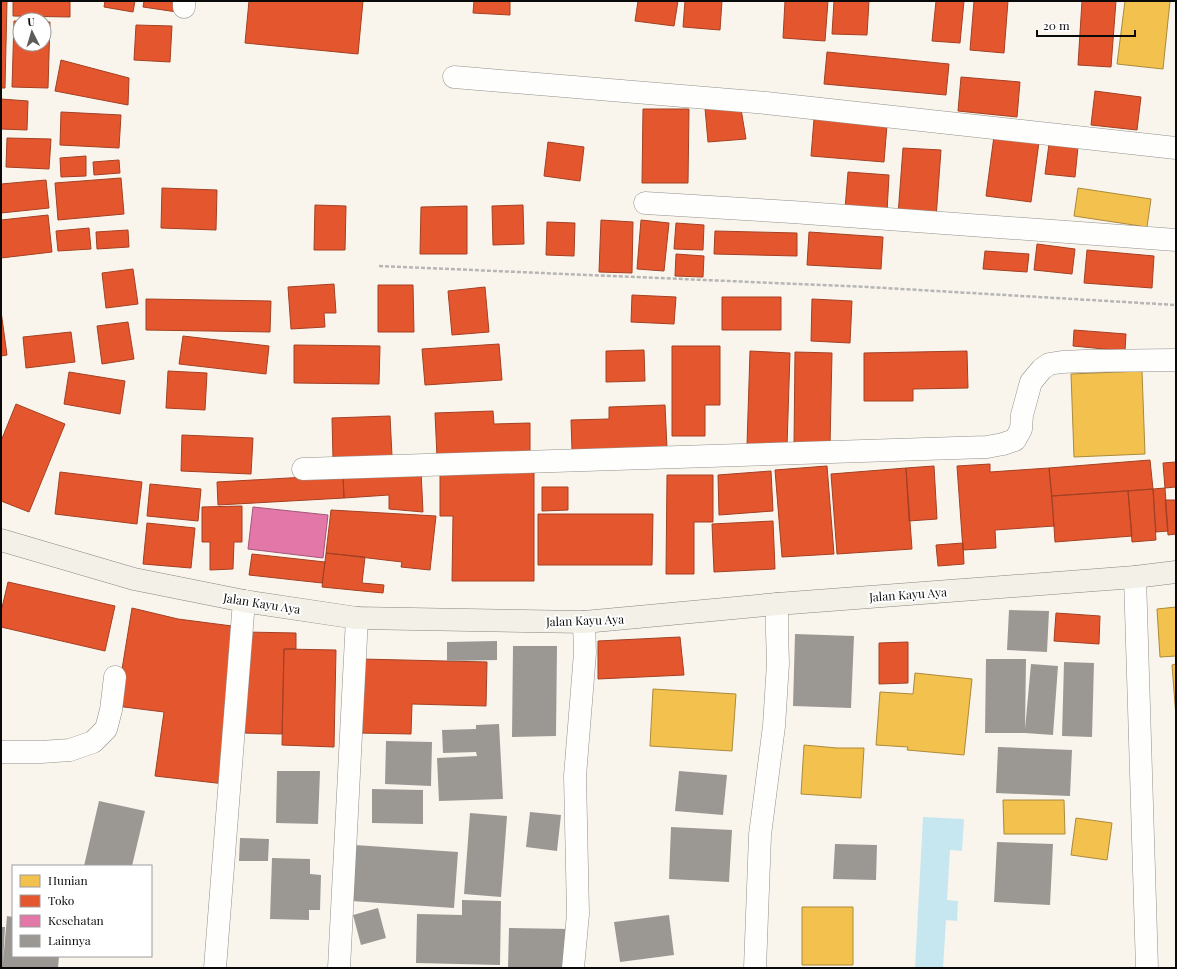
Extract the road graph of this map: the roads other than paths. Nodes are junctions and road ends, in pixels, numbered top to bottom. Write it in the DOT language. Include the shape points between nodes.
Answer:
graph roads {
  1 [pos="454,78"];
  2 [pos="1176,148"];
  3 [pos="645,203"];
  4 [pos="1176,240"];
  5 [pos="1176,360"];
  6 [pos="303,469"];
  7 [pos="1,540"];
  8 [pos="1176,572"];
  9 [pos="1135,577"];
  10 [pos="244,601"];
  11 [pos="777,604"];
  12 [pos="357,618"];
  13 [pos="584,622"];
  14 [pos="115,677"];
  15 [pos="1,752"];
  16 [pos="215,968"];
  17 [pos="339,968"];
  18 [pos="573,968"];
  19 [pos="755,968"];
  20 [pos="1147,968"];
  1 -- 2 [label="street" via="766,103"];
  3 -- 4 [label="street"];
  5 -- 6 [label="street" via="1085,360 1049,364 1031,382 1021,428 1015,440 987,447"];
  7 -- 10 [label="main road, Jalan Kayu Aya" via="134,579"];
  8 -- 9 [label="main road, Jalan Kayu Aya"];
  9 -- 11 [label="main road, Jalan Kayu Aya"];
  9 -- 20 [label="street"];
  10 -- 12 [label="main road, Jalan Kayu Aya"];
  10 -- 16 [label="street"];
  11 -- 13 [label="main road, Jalan Kayu Aya"];
  11 -- 19 [label="street" via="778,663 774,726 760,835"];
  12 -- 13 [label="main road, Jalan Kayu Aya"];
  12 -- 17 [label="street"];
  13 -- 18 [label="street" via="585,653 575,776 578,914"];
  14 -- 15 [label="street" via="106,729 93,742 70,750"];
}
